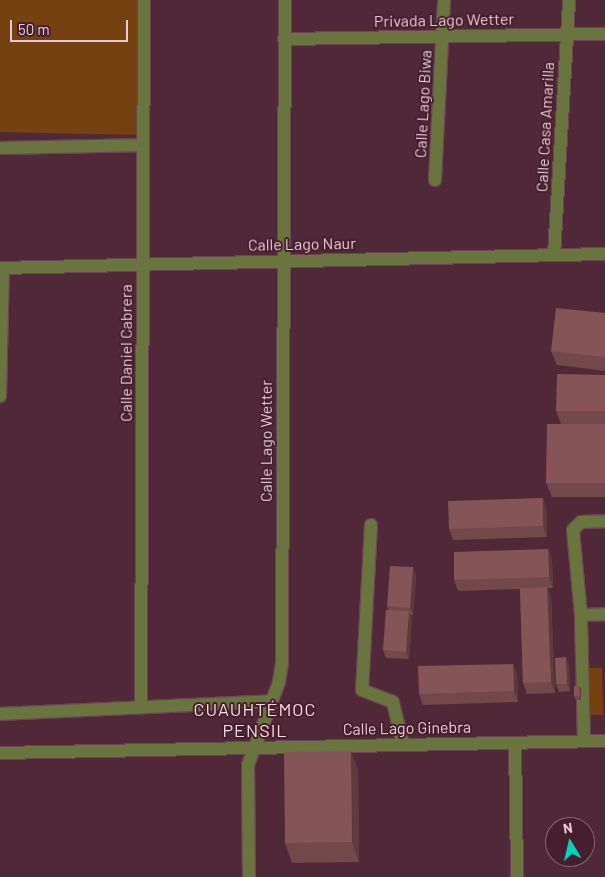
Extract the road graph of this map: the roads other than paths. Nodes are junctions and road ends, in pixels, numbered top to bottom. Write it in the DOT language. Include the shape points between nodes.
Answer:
graph roads {
  1 [pos="144,0"];
  2 [pos="285,0"];
  3 [pos="444,0"];
  4 [pos="568,0"];
  5 [pos="567,34"];
  6 [pos="605,34"];
  7 [pos="443,36"];
  8 [pos="284,39"];
  9 [pos="142,145"];
  10 [pos="0,148"];
  11 [pos="435,180"];
  12 [pos="605,254"];
  13 [pos="554,255"];
  14 [pos="283,260"];
  15 [pos="142,264"];
  16 [pos="2,268"];
  17 [pos="0,396"];
  18 [pos="605,521"];
  19 [pos="371,525"];
  20 [pos="581,614"];
  21 [pos="605,614"];
  22 [pos="272,701"];
  23 [pos="141,707"];
  24 [pos="0,714"];
  25 [pos="584,741"];
  26 [pos="605,741"];
  27 [pos="515,743"];
  28 [pos="403,745"];
  29 [pos="253,747"];
  30 [pos="0,753"];
  31 [pos="249,877"];
  32 [pos="517,877"];
  1 -- 9 [label="street, Calle Daniel Cabrera"];
  2 -- 8 [label="street, Calle Lago Wetter"];
  3 -- 7 [label="street, Calle Lago Biwa"];
  4 -- 5 [label="street, Calle Casa Amarilla"];
  5 -- 6 [label="street, Privada Lago Wetter"];
  5 -- 7 [label="street, Privada Lago Wetter"];
  5 -- 13 [label="street, Calle Casa Amarilla"];
  7 -- 8 [label="street, Privada Lago Wetter"];
  7 -- 11 [label="street, Calle Lago Biwa"];
  8 -- 14 [label="street, Calle Lago Wetter"];
  9 -- 10 [label="street"];
  9 -- 15 [label="street, Calle Daniel Cabrera"];
  12 -- 13 [label="street, Calle Lago Naur"];
  13 -- 14 [label="street, Calle Lago Naur"];
  14 -- 15 [label="street, Calle Lago Naur"];
  14 -- 22 [label="street, Calle Lago Wetter" via="282,663"];
  15 -- 16 [label="street, Calle Lago Naur"];
  15 -- 23 [label="street, Calle Daniel Cabrera"];
  16 -- 17 [label="street"];
  18 -- 20 [label="street" via="581,522 574,530"];
  19 -- 28 [label="street" via="362,690 394,702"];
  20 -- 21 [label="street"];
  20 -- 25 [label="street"];
  22 -- 23 [label="street"];
  22 -- 29 [label="street, Calle Lago Wetter"];
  23 -- 24 [label="street"];
  25 -- 26 [label="street, Calle Lago Ginebra"];
  25 -- 27 [label="street, Calle Lago Ginebra"];
  27 -- 28 [label="street, Calle Lago Ginebra"];
  27 -- 32 [label="street"];
  28 -- 29 [label="street, Calle Lago Ginebra"];
  29 -- 30 [label="street, Calle Lago Ginebra"];
  29 -- 31 [label="street, Calle Lago Wetter" via="246,783"];
}
